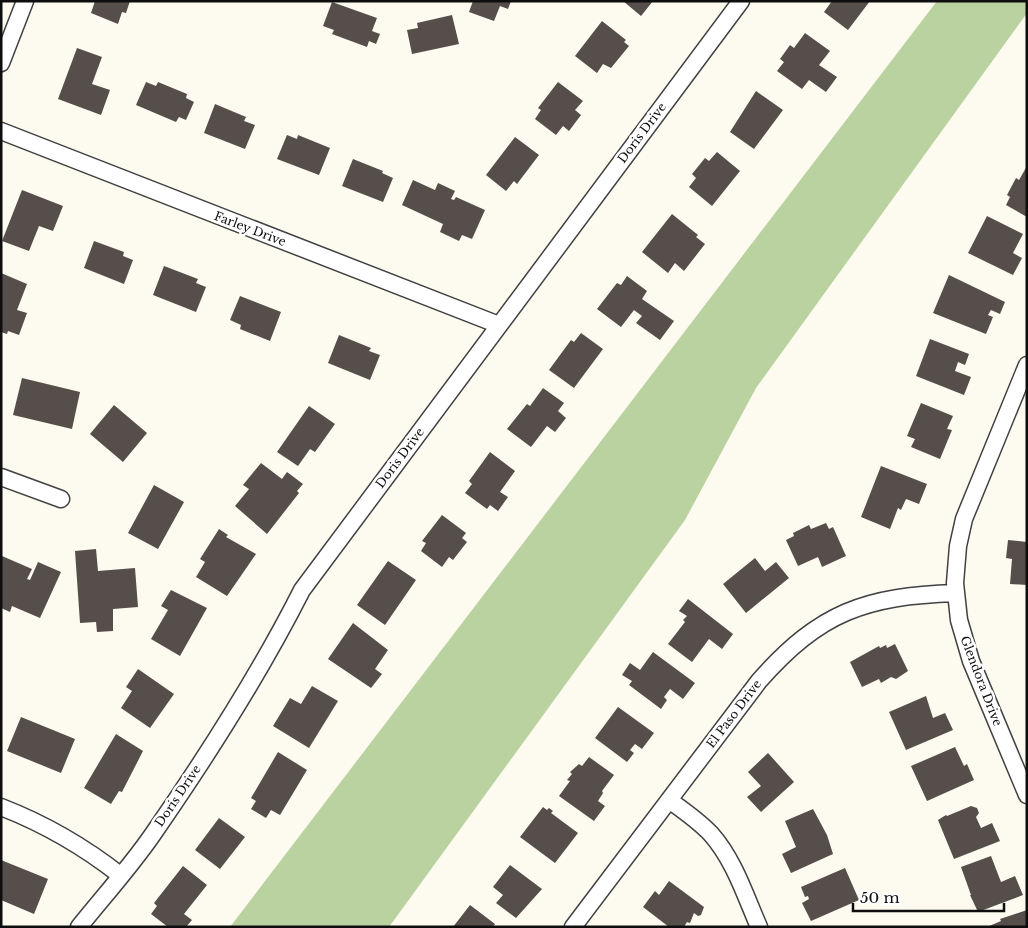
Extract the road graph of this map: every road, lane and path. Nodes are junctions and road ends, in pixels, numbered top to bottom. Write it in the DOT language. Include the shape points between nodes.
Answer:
graph roads {
  1 [pos="25,1"];
  2 [pos="741,1"];
  3 [pos="1,63"];
  4 [pos="1,131"];
  5 [pos="499,325"];
  6 [pos="1027,365"];
  7 [pos="1,477"];
  8 [pos="61,499"];
  9 [pos="956,592"];
  10 [pos="1026,791"];
  11 [pos="669,800"];
  12 [pos="1,807"];
  13 [pos="120,875"];
  14 [pos="80,927"];
  15 [pos="573,927"];
  16 [pos="759,927"];
  1 -- 3 [label="street"];
  2 -- 5 [label="street, Doris Drive"];
  4 -- 5 [label="street, Farley Drive"];
  5 -- 13 [label="street, Doris Drive" via="302,590 209,750 152,835"];
  6 -- 9 [label="street, Glendora Drive" via="964,520 958,546"];
  7 -- 8 [label="street"];
  9 -- 10 [label="street, Glendora Drive" via="966,648"];
  9 -- 11 [label="street, El Paso Drive" via="885,598 849,610 814,628 784,652 759,681"];
  11 -- 15 [label="street, El Paso Drive"];
  11 -- 16 [label="street" via="699,822 718,843 734,867"];
  12 -- 13 [label="street" via="79,844"];
  13 -- 14 [label="street, Doris Drive"];
}
